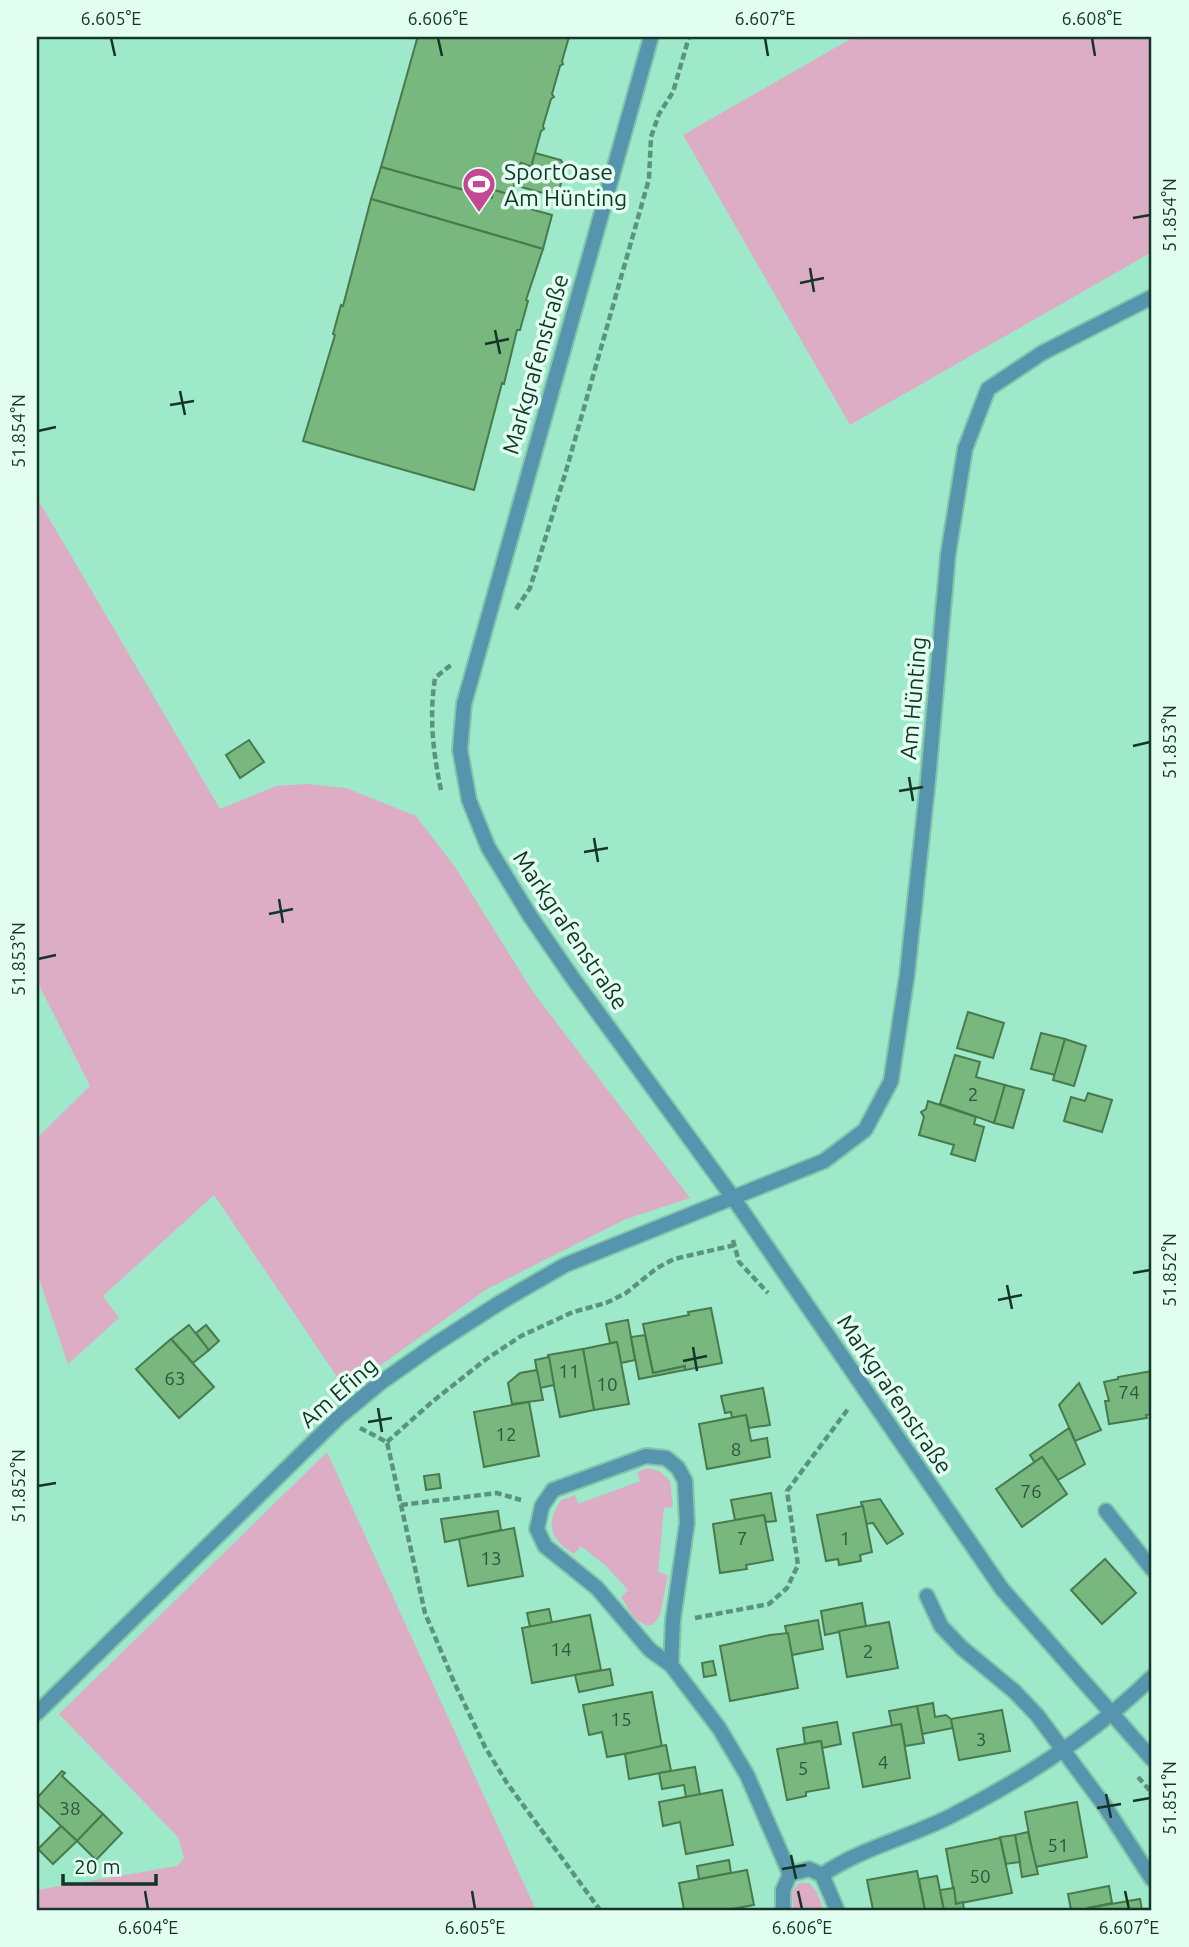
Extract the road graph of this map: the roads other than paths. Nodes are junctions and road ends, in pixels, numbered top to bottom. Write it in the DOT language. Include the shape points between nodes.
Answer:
graph roads {
  1 [pos="651,37"];
  2 [pos="1152,297"];
  3 [pos="734,1199"];
  4 [pos="1106,1511"];
  5 [pos="1152,1569"];
  6 [pos="927,1596"];
  7 [pos="671,1665"];
  8 [pos="1152,1677"];
  9 [pos="37,1713"];
  10 [pos="1113,1714"];
  11 [pos="1063,1751"];
  12 [pos="1152,1759"];
  13 [pos="790,1874"];
  14 [pos="822,1875"];
  15 [pos="1152,1879"];
  16 [pos="783,1910"];
  17 [pos="837,1910"];
  1 -- 3 [label="street, Markgrafenstraße" via="479,645 464,704 460,750 469,800 488,847 530,916"];
  2 -- 3 [label="street, Am Hünting" via="1042,354 988,389 965,449 948,555 928,780 891,1081 865,1130 824,1161"];
  3 -- 9 [label="street, Am Efing" via="554,1271 380,1384 339,1417"];
  3 -- 10 [label="street, Markgrafenstraße" via="1002,1589"];
  4 -- 5 [label="street"];
  6 -- 11 [label="street" via="941,1626 1014,1691"];
  7 -- 7 [label="street" via="687,1523 685,1481 678,1468 666,1458 646,1456 553,1490 542,1506 537,1529 545,1546 597,1588 650,1650"];
  7 -- 13 [label="street" via="719,1728 747,1775"];
  8 -- 10 [label="street"];
  10 -- 11 [label="street"];
  10 -- 12 [label="street, Markgrafenstraße"];
  11 -- 14 [label="street" via="948,1817 843,1861"];
  11 -- 15 [label="street"];
  13 -- 14 [label="street" via="809,1870"];
  13 -- 16 [label="street" via="783,1890"];
  14 -- 17 [label="street"];
}
